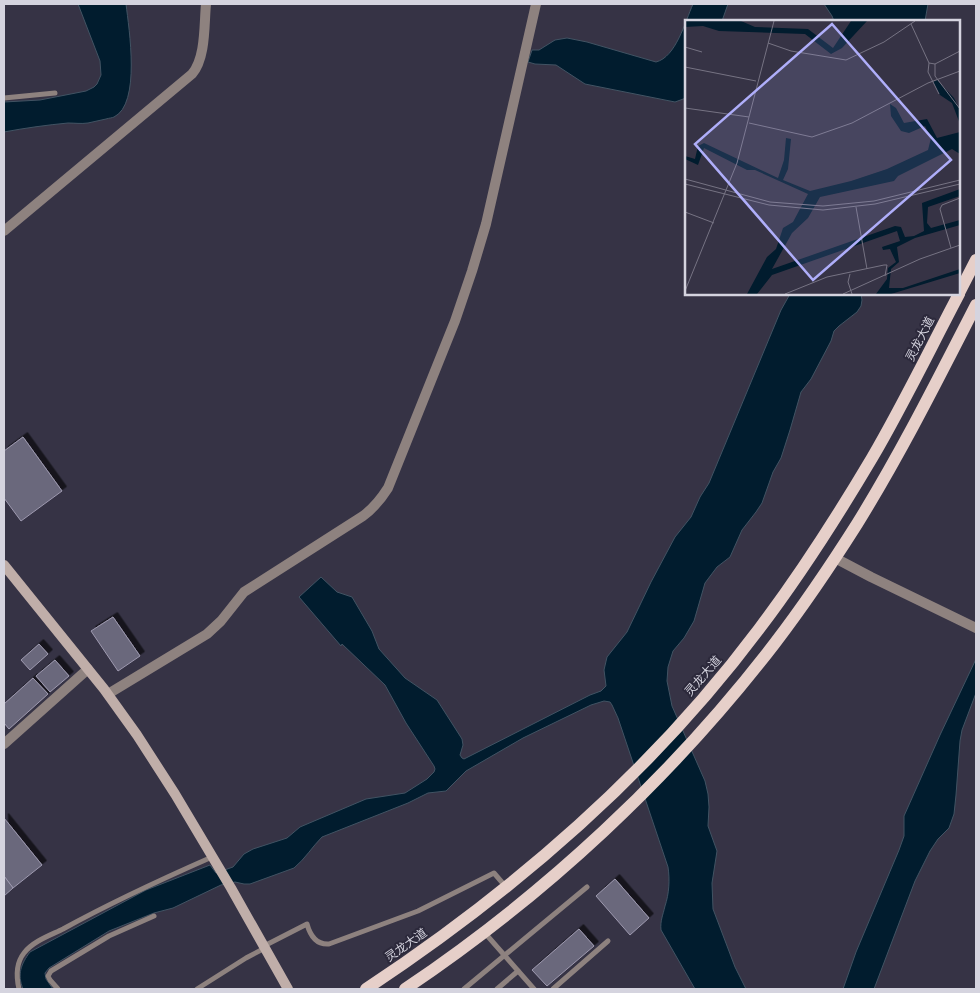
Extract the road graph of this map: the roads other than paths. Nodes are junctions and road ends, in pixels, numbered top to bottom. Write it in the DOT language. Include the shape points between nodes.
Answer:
graph roads {
  1 [pos="206,4"];
  2 [pos="536,4"];
  3 [pos="55,92"];
  4 [pos="4,98"];
  5 [pos="4,231"];
  6 [pos="976,260"];
  7 [pos="960,292"];
  8 [pos="958,295"];
  9 [pos="976,305"];
  10 [pos="835,558"];
  11 [pos="4,565"];
  12 [pos="976,628"];
  13 [pos="88,669"];
  14 [pos="108,694"];
  15 [pos="4,744"];
  16 [pos="213,857"];
  17 [pos="506,887"];
  18 [pos="587,887"];
  19 [pos="154,916"];
  20 [pos="484,932"];
  21 [pos="608,941"];
  22 [pos="265,947"];
  23 [pos="505,956"];
  24 [pos="518,971"];
  25 [pos="19,989"];
  26 [pos="58,989"];
  27 [pos="197,989"];
  28 [pos="288,989"];
  29 [pos="366,989"];
  30 [pos="405,989"];
  31 [pos="464,989"];
  32 [pos="497,989"];
  33 [pos="534,989"];
  34 [pos="553,989"];
  1 -- 5 [label="street" via="202,55 196,70"];
  2 -- 14 [label="street" via="486,224 472,271 388,488 363,516 244,592 207,634"];
  3 -- 4 [label="lane"];
  6 -- 7 [label="main road, 灵龙大道"];
  8 -- 17 [label="main road, 灵龙大道" via="872,458 759,630 688,715 626,780"];
  9 -- 10 [label="main road" via="890,468"];
  10 -- 12 [label="street"];
  10 -- 20 [label="main road" via="776,642 698,734 637,798 560,870"];
  11 -- 13 [label="main road"];
  13 -- 14 [label="main road"];
  13 -- 15 [label="street"];
  14 -- 16 [label="main road"];
  16 -- 22 [label="main road"];
  16 -- 25 [label="lane" via="158,880 30,946 19,960"];
  17 -- 22 [label="lane" via="494,873 418,911 329,944 318,942 307,924"];
  17 -- 29 [label="main road, 灵龙大道" via="446,934"];
  18 -- 23 [label="lane"];
  19 -- 26 [label="lane" via="109,936 51,971 48,976"];
  20 -- 23 [label="lane"];
  20 -- 30 [label="main road"];
  21 -- 34 [label="lane"];
  22 -- 27 [label="lane"];
  22 -- 28 [label="main road"];
  23 -- 24 [label="lane"];
  23 -- 31 [label="lane"];
  24 -- 32 [label="lane"];
  24 -- 33 [label="lane"];
}
